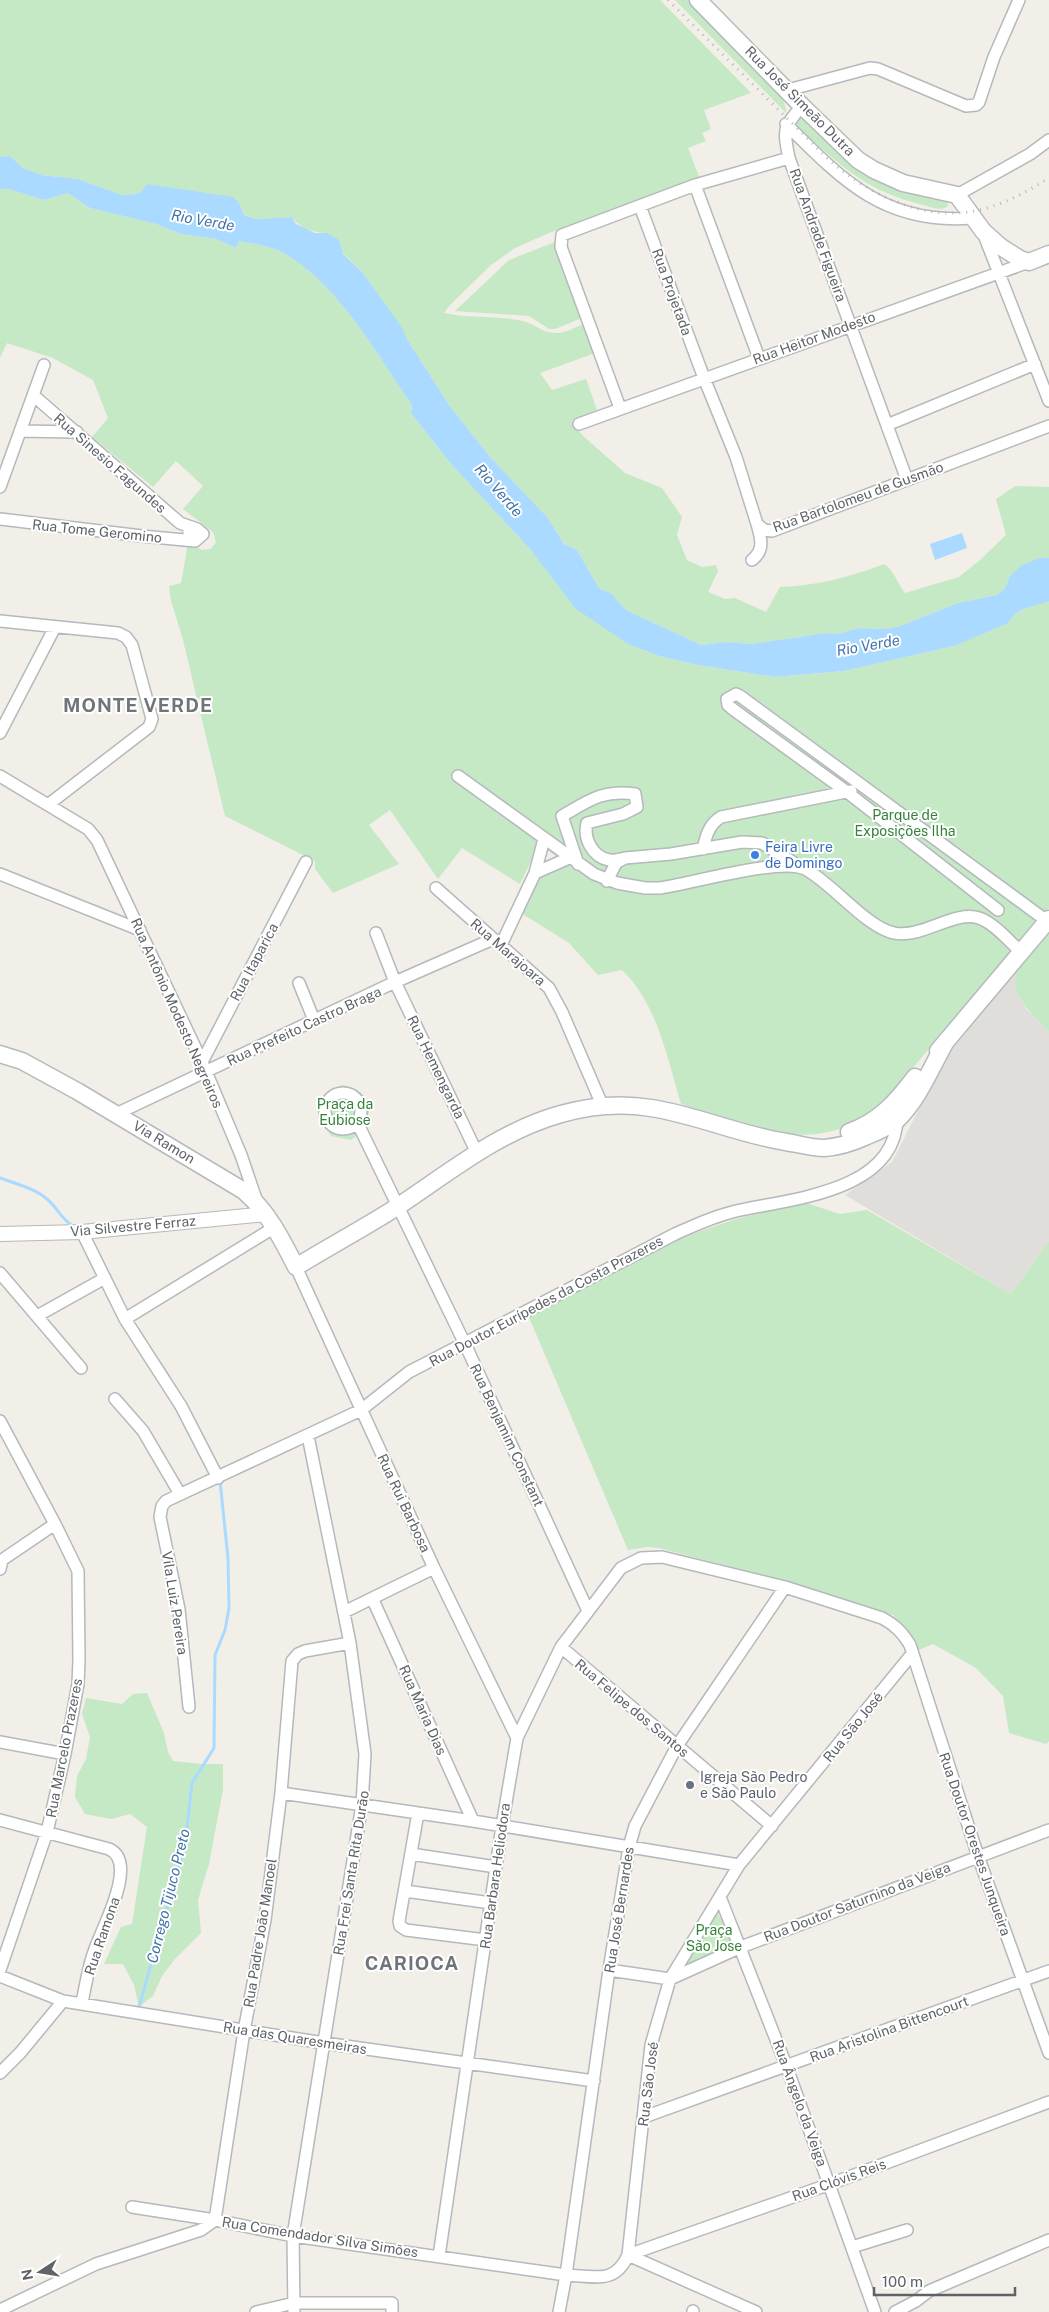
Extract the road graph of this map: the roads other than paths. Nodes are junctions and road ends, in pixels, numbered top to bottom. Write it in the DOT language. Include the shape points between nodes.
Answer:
graph roads {
  1 [pos="698,0"];
  2 [pos="1019,0"];
  3 [pos="788,90"];
  4 [pos="802,106"];
  5 [pos="786,124"];
  6 [pos="1049,140"];
  7 [pos="789,158"];
  8 [pos="695,185"];
  9 [pos="957,195"];
  10 [pos="640,206"];
  11 [pos="972,218"];
  12 [pos="983,231"];
  13 [pos="1049,254"];
  14 [pos="1029,262"];
  15 [pos="999,272"];
  16 [pos="851,325"];
  17 [pos="759,358"];
  18 [pos="1035,364"];
  19 [pos="44,365"];
  20 [pos="704,378"];
  21 [pos="33,395"];
  22 [pos="1049,401"];
  23 [pos="620,408"];
  24 [pos="579,424"];
  25 [pos="887,425"];
  26 [pos="1049,426"];
  27 [pos="20,431"];
  28 [pos="77,432"];
  29 [pos="907,480"];
  30 [pos="0,487"];
  31 [pos="0,519"];
  32 [pos="757,524"];
  33 [pos="195,540"];
  34 [pos="752,560"];
  35 [pos="0,621"];
  36 [pos="55,627"];
  37 [pos="0,734"];
  38 [pos="0,776"];
  39 [pos="458,776"];
  40 [pos="862,787"];
  41 [pos="847,792"];
  42 [pos="49,804"];
  43 [pos="544,839"];
  44 [pos="703,849"];
  45 [pos="625,858"];
  46 [pos="574,861"];
  47 [pos="306,862"];
  48 [pos="804,869"];
  49 [pos="535,873"];
  50 [pos="0,874"];
  51 [pos="607,881"];
  52 [pos="436,888"];
  53 [pos="998,910"];
  54 [pos="1048,920"];
  55 [pos="140,930"];
  56 [pos="376,933"];
  57 [pos="497,942"];
  58 [pos="1020,951"];
  59 [pos="299,982"];
  60 [pos="395,982"];
  61 [pos="314,1020"];
  62 [pos="945,1043"];
  63 [pos="0,1045"];
  64 [pos="0,1054"];
  65 [pos="22,1061"];
  66 [pos="203,1068"];
  67 [pos="897,1101"];
  68 [pos="603,1106"];
  69 [pos="116,1114"];
  70 [pos="897,1120"];
  71 [pos="358,1122"];
  72 [pos="786,1142"];
  73 [pos="477,1153"];
  74 [pos="399,1206"];
  75 [pos="266,1215"];
  76 [pos="82,1232"];
  77 [pos="2,1237"];
  78 [pos="296,1267"];
  79 [pos="0,1273"];
  80 [pos="105,1278"];
  81 [pos="37,1316"];
  82 [pos="125,1318"];
  83 [pos="465,1344"];
  84 [pos="81,1368"];
  85 [pos="115,1399"];
  86 [pos="361,1410"];
  87 [pos="0,1421"];
  88 [pos="308,1436"];
  89 [pos="218,1478"];
  90 [pos="180,1494"];
  91 [pos="166,1501"];
  92 [pos="55,1524"];
  93 [pos="1,1563"];
  94 [pos="434,1568"];
  95 [pos="785,1587"];
  96 [pos="373,1600"];
  97 [pos="588,1611"];
  98 [pos="344,1612"];
  99 [pos="350,1642"];
  100 [pos="561,1647"];
  101 [pos="912,1654"];
  102 [pos="189,1707"];
  103 [pos="517,1738"];
  104 [pos="0,1742"];
  105 [pos="677,1746"];
  106 [pos="65,1754"];
  107 [pos="282,1793"];
  108 [pos="362,1804"];
  109 [pos="418,1813"];
  110 [pos="0,1820"];
  111 [pos="473,1821"];
  112 [pos="502,1826"];
  113 [pos="772,1826"];
  114 [pos="1049,1830"];
  115 [pos="47,1832"];
  116 [pos="629,1847"];
  117 [pos="411,1854"];
  118 [pos="978,1856"];
  119 [pos="739,1865"];
  120 [pos="496,1867"];
  121 [pos="405,1891"];
  122 [pos="720,1897"];
  123 [pos="492,1903"];
  124 [pos="486,1940"];
  125 [pos="689,1945"];
  126 [pos="741,1947"];
  127 [pos="706,1962"];
  128 [pos="0,1970"];
  129 [pos="609,1970"];
  130 [pos="1049,1971"];
  131 [pos="0,1976"];
  132 [pos="670,1979"];
  133 [pos="1022,1981"];
  134 [pos="64,2001"];
  135 [pos="82,2002"];
  136 [pos="244,2031"];
  137 [pos="324,2043"];
  138 [pos="1049,2052"];
  139 [pos="468,2063"];
  140 [pos="786,2065"];
  141 [pos="0,2073"];
  142 [pos="594,2081"];
  143 [pos="1049,2102"];
  144 [pos="644,2118"];
  145 [pos="830,2184"];
  146 [pos="132,2207"];
  147 [pos="215,2220"];
  148 [pos="907,2230"];
  149 [pos="293,2236"];
  150 [pos="1049,2240"];
  151 [pos="852,2247"];
  152 [pos="628,2255"];
  153 [pos="439,2256"];
  154 [pos="566,2275"];
  155 [pos="294,2308"];
  156 [pos="392,2308"];
  157 [pos="0,2310"];
  158 [pos="256,2312"];
  159 [pos="559,2312"];
  160 [pos="756,2312"];
  161 [pos="875,2312"];
  162 [pos="895,2312"];
  1 -- 3 [label="main road, Rua José Simeão Dutra"];
  2 -- 3 [label="street" via="976,105 966,106 870,68"];
  3 -- 4 [label="main road, Rua José Simeão Dutra"];
  4 -- 5 [label="street"];
  4 -- 9 [label="main road, Rua José Simeão Dutra" via="842,146 874,170 903,182"];
  5 -- 7 [label="street, Rua Andrade Figueira"];
  5 -- 11 [label="street" via="848,183 886,205 938,219"];
  6 -- 9 [label="street"];
  7 -- 8 [label="street"];
  7 -- 16 [label="street, Rua Andrade Figueira"];
  8 -- 10 [label="street"];
  8 -- 17 [label="street"];
  9 -- 11 [label="main road"];
  10 -- 20 [label="street, Rua Projetada"];
  10 -- 23 [label="street" via="560,238"];
  11 -- 12 [label="main road"];
  12 -- 14 [label="main road" via="1001,247"];
  12 -- 15 [label="street"];
  13 -- 14 [label="main road, Rua Heitor Modesto"];
  14 -- 15 [label="street, Rua Heitor Modesto"];
  15 -- 16 [label="street, Rua Heitor Modesto"];
  15 -- 18 [label="street"];
  16 -- 17 [label="street, Rua Heitor Modesto"];
  16 -- 25 [label="street, Rua Andrade Figueira"];
  17 -- 20 [label="street, Rua Heitor Modesto"];
  18 -- 22 [label="street"];
  18 -- 25 [label="street"];
  19 -- 21 [label="street"];
  20 -- 23 [label="street, Rua Heitor Modesto"];
  20 -- 32 [label="street, Rua Bartolomeu de Gusmão" via="736,457"];
  21 -- 27 [label="street"];
  21 -- 28 [label="street, Rua Sinesio Fagundes"];
  23 -- 24 [label="street, Rua Heitor Modesto"];
  25 -- 29 [label="street, Rua Andrade Figueira"];
  26 -- 29 [label="street, Rua Bartolomeu de Gusmão"];
  27 -- 28 [label="street"];
  27 -- 30 [label="street"];
  28 -- 33 [label="street, Rua Sinesio Fagundes" via="180,523 197,529 202,534"];
  29 -- 32 [label="street, Rua Bartolomeu de Gusmão" via="772,531"];
  31 -- 33 [label="street, Rua Tome Geromino"];
  32 -- 34 [label="street" via="762,542 758,556"];
  35 -- 36 [label="street"];
  36 -- 37 [label="street"];
  36 -- 42 [label="street" via="126,636 132,645 152,719 146,731"];
  38 -- 42 [label="street"];
  39 -- 43 [label="street"];
  40 -- 41 [label="street"];
  40 -- 41 [label="street" via="740,696 729,696 728,705 734,710"];
  40 -- 54 [label="street"];
  41 -- 44 [label="street" via="721,817 707,832"];
  41 -- 53 [label="street"];
  42 -- 55 [label="street, Rua Antônio Modesto Negreiros" via="88,829 97,840"];
  43 -- 46 [label="street"];
  43 -- 49 [label="street"];
  44 -- 45 [label="street"];
  44 -- 48 [label="street" via="742,842 762,843"];
  45 -- 46 [label="street" via="610,860 604,857 590,847 586,835 587,823 637,807 635,794 618,791 594,797 562,816"];
  45 -- 51 [label="street" via="616,863"];
  46 -- 49 [label="street"];
  46 -- 51 [label="street"];
  47 -- 66 [label="street, Rua Itaparica"];
  48 -- 51 [label="street" via="758,869 659,888"];
  48 -- 58 [label="street" via="883,930 905,934 960,918 979,918"];
  49 -- 57 [label="street"];
  50 -- 55 [label="street"];
  52 -- 57 [label="street, Rua Marajoara"];
  54 -- 58 [label="main road"];
  55 -- 66 [label="street, Rua Antônio Modesto Negreiros"];
  56 -- 60 [label="street, Rua Hemengarda"];
  57 -- 60 [label="street, Rua Prefeito Castro Braga"];
  57 -- 68 [label="street, Rua Marajoara" via="555,997"];
  58 -- 62 [label="main road"];
  59 -- 61 [label="street"];
  60 -- 61 [label="street, Rua Prefeito Castro Braga"];
  60 -- 73 [label="street, Rua Hemengarda"];
  61 -- 66 [label="street, Rua Prefeito Castro Braga"];
  62 -- 67 [label="main road"];
  62 -- 70 [label="main road"];
  63 -- 65 [label="street"];
  64 -- 65 [label="main road, Via Ramon"];
  65 -- 69 [label="main road, Via Ramon"];
  66 -- 69 [label="street, Rua Prefeito Castro Braga"];
  66 -- 75 [label="street, Rua Antônio Modesto Negreiros"];
  67 -- 70 [label="street, Rua Doutor Eurípedes da Costa Prazeres"];
  67 -- 72 [label="main road" via="854,1131 823,1140"];
  68 -- 72 [label="main road" via="666,1110 767,1140"];
  68 -- 73 [label="main road" via="540,1122"];
  69 -- 75 [label="main road, Via Ramon" via="224,1178"];
  70 -- 72 [label="main road" via="876,1133 840,1145 815,1148"];
  70 -- 83 [label="street, Rua Doutor Eurípedes da Costa Prazeres" via="889,1151 870,1170 852,1180 810,1196 736,1212 696,1225 638,1252"];
  71 -- 74 [label="street, Rua Benjamim Constant"];
  73 -- 74 [label="main road"];
  74 -- 78 [label="main road"];
  74 -- 83 [label="street, Rua Benjamim Constant"];
  75 -- 76 [label="street, Via Silvestre Ferraz"];
  75 -- 78 [label="main road, Via Ramon"];
  75 -- 82 [label="street"];
  76 -- 77 [label="street, Via Silvestre Ferraz"];
  76 -- 80 [label="street"];
  78 -- 86 [label="street, Rua Rui Barbosa"];
  79 -- 81 [label="street"];
  80 -- 81 [label="street"];
  80 -- 82 [label="street"];
  81 -- 84 [label="street"];
  82 -- 89 [label="street" via="181,1406"];
  83 -- 86 [label="street, Rua Doutor Eurípedes da Costa Prazeres" via="409,1372"];
  83 -- 97 [label="street, Rua Benjamim Constant"];
  85 -- 90 [label="street" via="143,1431"];
  86 -- 88 [label="street, Rua Doutor Eurípedes da Costa Prazeres"];
  86 -- 94 [label="street, Rua Rui Barbosa"];
  87 -- 92 [label="street, Rua Marcelo Prazeres"];
  88 -- 89 [label="street, Rua Doutor Eurípedes da Costa Prazeres"];
  88 -- 98 [label="street, Rua Frei Santa Rita Durão"];
  89 -- 90 [label="street, Rua Doutor Eurípedes da Costa Prazeres"];
  90 -- 91 [label="street, Rua Doutor Eurípedes da Costa Prazeres"];
  91 -- 102 [label="street, Vila Luiz Pereira" via="160,1517 179,1609"];
  92 -- 93 [label="street"];
  92 -- 106 [label="street, Rua Marcelo Prazeres" via="75,1563 78,1583 78,1684"];
  94 -- 96 [label="street"];
  94 -- 103 [label="street, Rua Rui Barbosa"];
  95 -- 97 [label="street, Rua Barbara Heliodora" via="662,1556 642,1558 625,1565"];
  95 -- 101 [label="street, Rua Doutor Orestes Junqueira" via="882,1618 904,1635"];
  95 -- 105 [label="street, Rua José Bernardes"];
  96 -- 98 [label="street"];
  96 -- 111 [label="street, Rua Maria Dias"];
  97 -- 100 [label="street, Rua Barbara Heliodora"];
  98 -- 99 [label="street, Rua Frei Santa Rita Durão"];
  99 -- 107 [label="street, Rua Padre João Manoel" via="305,1651 292,1661"];
  99 -- 108 [label="street, Rua Frei Santa Rita Durão" via="365,1754"];
  100 -- 103 [label="street, Rua Barbara Heliodora"];
  100 -- 105 [label="street, Rua Felipe dos Santos"];
  101 -- 113 [label="street, Rua São José"];
  101 -- 118 [label="street, Rua Doutor Orestes Junqueira"];
  103 -- 112 [label="street, Rua Barbara Heliodora"];
  104 -- 106 [label="street"];
  105 -- 113 [label="street, Rua Felipe dos Santos"];
  105 -- 116 [label="street, Rua José Bernardes" via="634,1826"];
  106 -- 115 [label="street, Rua Marcelo Prazeres"];
  107 -- 108 [label="street"];
  107 -- 136 [label="street, Rua Padre João Manoel" via="265,1920"];
  108 -- 109 [label="street"];
  108 -- 137 [label="street, Rua Frei Santa Rita Durão"];
  109 -- 111 [label="street"];
  109 -- 117 [label="street"];
  110 -- 115 [label="street"];
  111 -- 112 [label="street"];
  112 -- 116 [label="street"];
  112 -- 120 [label="street, Rua Barbara Heliodora"];
  113 -- 119 [label="street, Rua São José"];
  114 -- 118 [label="street, Rua Doutor Saturnino da Veiga"];
  115 -- 128 [label="street, Rua Marcelo Prazeres"];
  115 -- 135 [label="street, Rua Ramona" via="109,1849 120,1859 116,1898 95,1948"];
  116 -- 119 [label="street"];
  116 -- 129 [label="street, Rua José Bernardes"];
  117 -- 120 [label="street"];
  117 -- 121 [label="street"];
  118 -- 126 [label="street, Rua Doutor Saturnino da Veiga"];
  118 -- 133 [label="street, Rua Doutor Orestes Junqueira"];
  119 -- 122 [label="street, Rua São José"];
  120 -- 123 [label="street, Rua Barbara Heliodora"];
  121 -- 123 [label="street"];
  121 -- 124 [label="street" via="399,1921 406,1930"];
  122 -- 125 [label="street, Rua São José"];
  122 -- 126 [label="street, Rua Ângelo da Veiga"];
  123 -- 124 [label="street, Rua Barbara Heliodora"];
  124 -- 139 [label="street, Rua Barbara Heliodora"];
  125 -- 127 [label="street" via="695,1960"];
  125 -- 132 [label="street, Rua São José"];
  126 -- 127 [label="street, Rua Doutor Saturnino da Veiga"];
  126 -- 140 [label="street, Rua Ângelo da Veiga"];
  127 -- 132 [label="street, Rua Doutor Saturnino da Veiga"];
  129 -- 132 [label="street"];
  129 -- 142 [label="street, Rua José Bernardes"];
  130 -- 133 [label="street, Rua Aristolina Bittencourt"];
  131 -- 134 [label="street, Rua das Quaresmeiras"];
  132 -- 144 [label="street, Rua São José" via="651,2045"];
  133 -- 138 [label="street, Rua Doutor Orestes Junqueira"];
  133 -- 140 [label="street, Rua Aristolina Bittencourt"];
  134 -- 135 [label="street, Rua das Quaresmeiras"];
  134 -- 141 [label="street"];
  135 -- 136 [label="street, Rua das Quaresmeiras"];
  136 -- 137 [label="street, Rua das Quaresmeiras"];
  136 -- 147 [label="street, Rua Padre João Manoel"];
  137 -- 139 [label="street, Rua das Quaresmeiras"];
  137 -- 149 [label="street, Rua Frei Santa Rita Durão"];
  139 -- 142 [label="street, Rua das Quaresmeiras"];
  139 -- 153 [label="street, Rua Barbara Heliodora"];
  140 -- 144 [label="street, Rua Aristolina Bittencourt"];
  140 -- 145 [label="street, Rua Ângelo da Veiga"];
  142 -- 154 [label="street, Rua José Bernardes"];
  143 -- 145 [label="street, Rua Clóvis Reis"];
  144 -- 152 [label="street, Rua São José"];
  145 -- 151 [label="street, Rua Ângelo da Veiga"];
  145 -- 152 [label="street, Rua Clóvis Reis"];
  146 -- 147 [label="street"];
  147 -- 149 [label="street, Rua Comendador Silva Simões"];
  147 -- 157 [label="street, Rua Comendador Silva Simões" via="201,2230 96,2264"];
  148 -- 151 [label="street"];
  149 -- 153 [label="street, Rua Comendador Silva Simões"];
  149 -- 155 [label="street, Rua Frei Santa Rita Durão"];
  150 -- 162 [label="street" via="929,2291"];
  151 -- 161 [label="street, Rua Ângelo da Veiga"];
  152 -- 154 [label="street" via="623,2266 610,2276"];
  152 -- 160 [label="street"];
  153 -- 154 [label="street, Rua Comendador Silva Simões"];
  154 -- 159 [label="street, Rua José Bernardes"];
  155 -- 156 [label="street"];
  155 -- 158 [label="street"];
}
